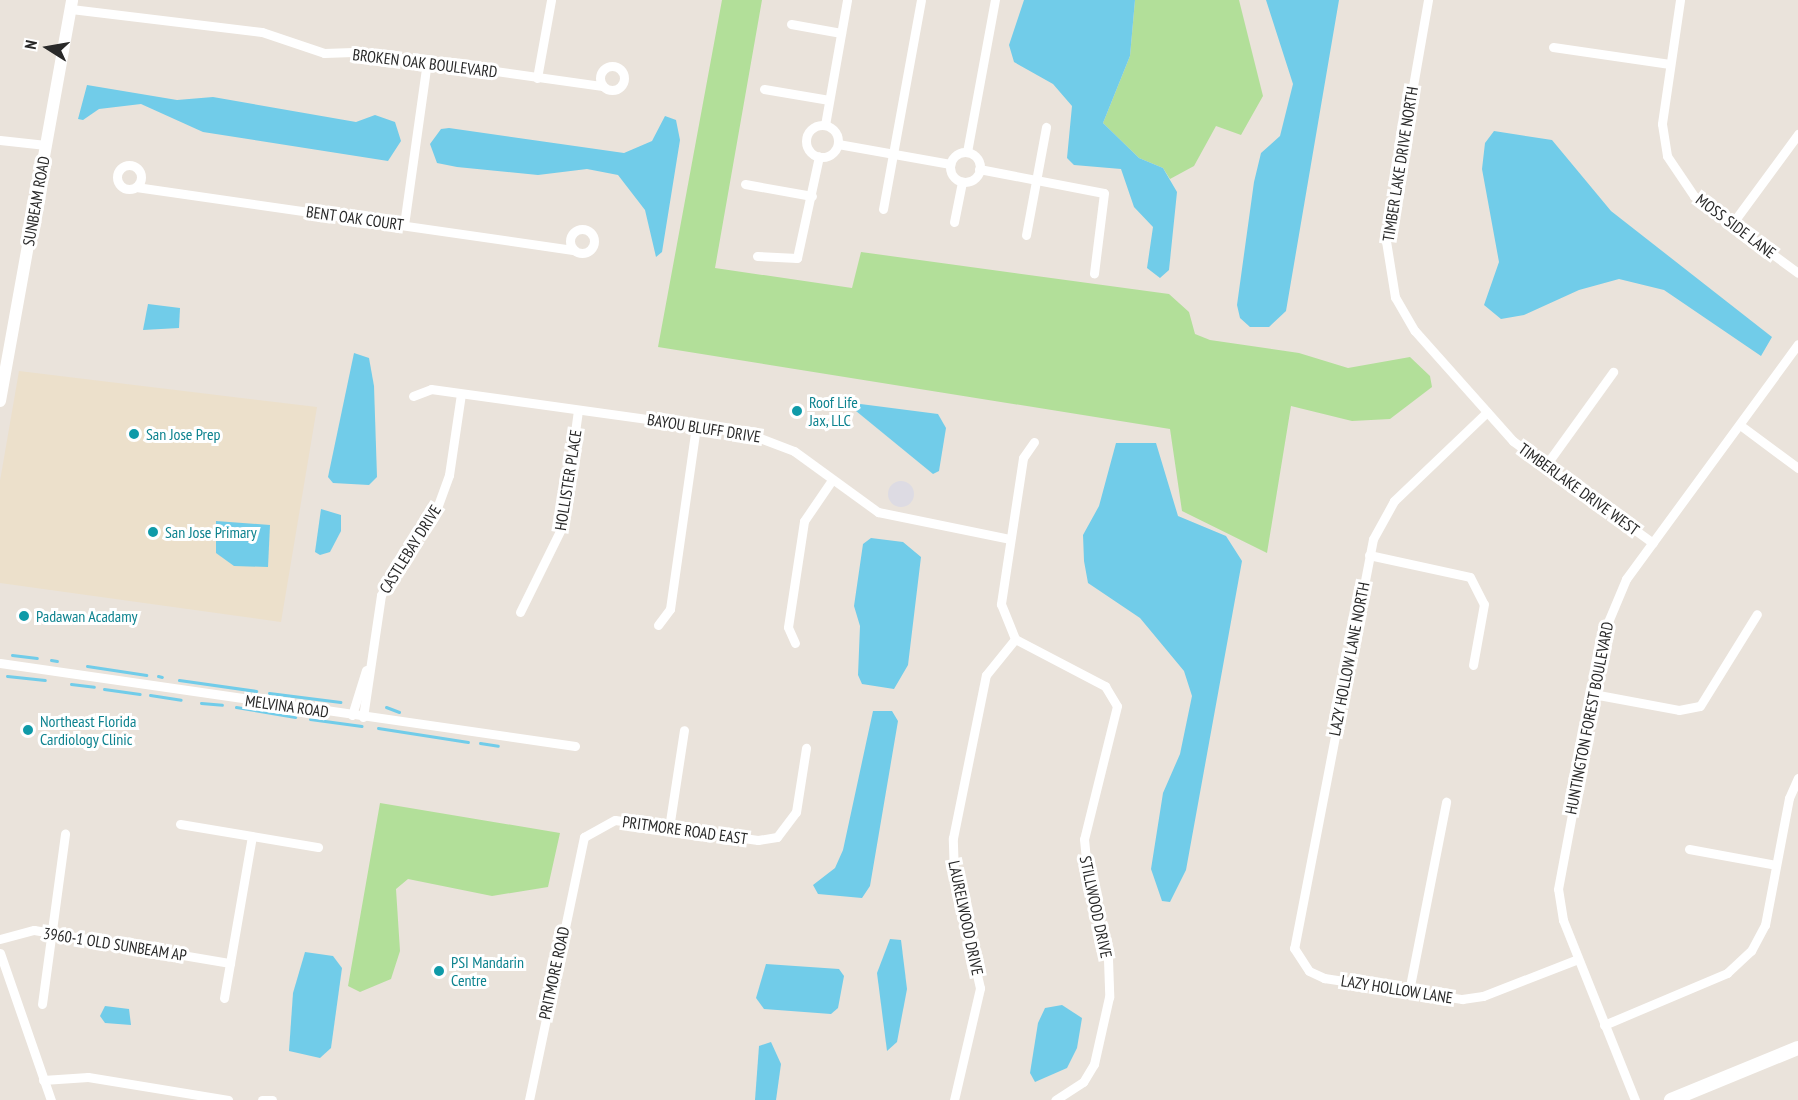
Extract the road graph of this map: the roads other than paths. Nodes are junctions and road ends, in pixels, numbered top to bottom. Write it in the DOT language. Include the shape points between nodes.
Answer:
graph roads {
  1 [pos="551,0"];
  2 [pos="847,0"];
  3 [pos="921,0"];
  4 [pos="994,0"];
  5 [pos="1428,0"];
  6 [pos="1680,0"];
  7 [pos="72,4"];
  8 [pos="791,24"];
  9 [pos="841,33"];
  10 [pos="1553,47"];
  11 [pos="428,62"];
  12 [pos="1670,64"];
  13 [pos="537,78"];
  14 [pos="603,86"];
  15 [pos="764,89"];
  16 [pos="829,100"];
  17 [pos="825,125"];
  18 [pos="1046,127"];
  19 [pos="1798,134"];
  20 [pos="0,140"];
  21 [pos="838,144"];
  22 [pos="46,145"];
  23 [pos="967,152"];
  24 [pos="894,154"];
  25 [pos="819,156"];
  26 [pos="950,164"];
  27 [pos="980,169"];
  28 [pos="1037,179"];
  29 [pos="962,182"];
  30 [pos="745,184"];
  31 [pos="136,187"];
  32 [pos="812,196"];
  33 [pos="884,209"];
  34 [pos="954,222"];
  35 [pos="1732,224"];
  36 [pos="404,225"];
  37 [pos="1026,235"];
  38 [pos="574,250"];
  39 [pos="757,256"];
  40 [pos="1095,273"];
  41 [pos="1798,273"];
  42 [pos="1798,344"];
  43 [pos="1433,353"];
  44 [pos="1613,372"];
  45 [pos="461,393"];
  46 [pos="413,396"];
  47 [pos="0,401"];
  48 [pos="578,410"];
  49 [pos="1488,412"];
  50 [pos="1740,425"];
  51 [pos="696,426"];
  52 [pos="1034,442"];
  53 [pos="1546,465"];
  54 [pos="1798,468"];
  55 [pos="832,480"];
  56 [pos="1009,539"];
  57 [pos="1653,543"];
  58 [pos="1369,555"];
  59 [pos="520,612"];
  60 [pos="1758,615"];
  61 [pos="658,624"];
  62 [pos="1015,639"];
  63 [pos="795,643"];
  64 [pos="0,663"];
  65 [pos="1473,665"];
  66 [pos="366,670"];
  67 [pos="1593,694"];
  68 [pos="352,715"];
  69 [pos="363,717"];
  70 [pos="684,730"];
  71 [pos="575,746"];
  72 [pos="806,748"];
  73 [pos="1798,778"];
  74 [pos="1446,802"];
  75 [pos="180,824"];
  76 [pos="669,828"];
  77 [pos="64,834"];
  78 [pos="252,836"];
  79 [pos="318,847"];
  80 [pos="579,847"];
  81 [pos="1689,849"];
  82 [pos="1776,865"];
  83 [pos="48,932"];
  84 [pos="0,939"];
  85 [pos="1294,948"];
  86 [pos="0,953"];
  87 [pos="1578,959"];
  88 [pos="230,963"];
  89 [pos="1409,991"];
  90 [pos="224,998"];
  91 [pos="42,1004"];
  92 [pos="1604,1025"];
  93 [pos="1798,1048"];
  94 [pos="43,1080"];
  95 [pos="51,1100"];
  96 [pos="228,1100"];
  97 [pos="262,1100"];
  98 [pos="272,1100"];
  99 [pos="529,1100"];
  100 [pos="954,1100"];
  101 [pos="1055,1100"];
  102 [pos="1635,1100"];
  103 [pos="1671,1100"];
  1 -- 13 [label="street"];
  2 -- 9 [label="street"];
  3 -- 24 [label="street"];
  4 -- 23 [label="street"];
  5 -- 43 [label="street, TIMBER LAKE DRIVE NORTH" via="1386,255 1401,310"];
  6 -- 12 [label="street, MOSS SIDE LANE"];
  7 -- 11 [label="street, BROKEN OAK BOULEVARD" via="262,32 324,53 360,52"];
  7 -- 22 [label="street, SUNBEAM ROAD"];
  8 -- 9 [label="street"];
  9 -- 16 [label="street"];
  10 -- 12 [label="street"];
  11 -- 13 [label="street, BROKEN OAK BOULEVARD"];
  11 -- 36 [label="street"];
  12 -- 35 [label="street, MOSS SIDE LANE" via="1662,124 1667,156 1694,196"];
  13 -- 14 [label="street, BROKEN OAK BOULEVARD"];
  15 -- 16 [label="street"];
  16 -- 17 [label="street"];
  17 -- 21 [label="street" via="835,132"];
  17 -- 25 [label="street" via="813,127 806,138 809,150"];
  18 -- 28 [label="street"];
  19 -- 35 [label="street"];
  20 -- 22 [label="street"];
  21 -- 24 [label="street"];
  21 -- 25 [label="street" via="831,154"];
  22 -- 47 [label="street, SUNBEAM ROAD"];
  23 -- 26 [label="street" via="956,154"];
  23 -- 27 [label="street" via="977,158"];
  24 -- 26 [label="street"];
  24 -- 33 [label="street"];
  25 -- 32 [label="street"];
  26 -- 29 [label="street" via="952,175"];
  27 -- 28 [label="street"];
  27 -- 29 [label="street" via="973,179"];
  28 -- 37 [label="street"];
  28 -- 40 [label="street" via="1104,193"];
  29 -- 34 [label="street"];
  30 -- 32 [label="street"];
  31 -- 36 [label="street, BENT OAK COURT"];
  32 -- 39 [label="street" via="797,258 786,261"];
  35 -- 41 [label="street, MOSS SIDE LANE"];
  36 -- 38 [label="street, BENT OAK COURT"];
  42 -- 50 [label="street, HUNTINGTON FOREST BOULEVARD"];
  43 -- 49 [label="street, TIMBERLAKE DRIVE WEST"];
  44 -- 53 [label="street"];
  45 -- 46 [label="street, BAYOU BLUFF DRIVE" via="431,389"];
  45 -- 48 [label="street, BAYOU BLUFF DRIVE"];
  45 -- 66 [label="street, CASTLEBAY DRIVE" via="444,492 381,595"];
  48 -- 51 [label="street, BAYOU BLUFF DRIVE"];
  48 -- 59 [label="street, HOLLISTER PLACE" via="560,533"];
  49 -- 53 [label="street, TIMBERLAKE DRIVE WEST" via="1513,441"];
  49 -- 58 [label="street, LAZY HOLLOW LANE NORTH" via="1394,501"];
  50 -- 54 [label="street"];
  50 -- 57 [label="street, HUNTINGTON FOREST BOULEVARD"];
  51 -- 55 [label="street, BAYOU BLUFF DRIVE" via="772,440"];
  51 -- 61 [label="street" via="670,609"];
  52 -- 56 [label="street" via="1023,458"];
  53 -- 57 [label="street, TIMBERLAKE DRIVE WEST"];
  55 -- 56 [label="street, BAYOU BLUFF DRIVE" via="866,506 891,517"];
  55 -- 63 [label="street" via="811,507 802,530 788,627"];
  56 -- 62 [label="street" via="999,590"];
  57 -- 67 [label="street, HUNTINGTON FOREST BOULEVARD" via="1614,602"];
  58 -- 65 [label="street" via="1470,577 1484,604"];
  58 -- 85 [label="street, LAZY HOLLOW LANE NORTH"];
  60 -- 67 [label="street" via="1700,706 1678,710"];
  62 -- 100 [label="street, LAURELWOOD DRIVE" via="986,675 953,838 954,874 980,988"];
  62 -- 101 [label="street, STILLWOOD DRIVE" via="1105,686 1117,706 1084,839 1109,997 1094,1064 1083,1082"];
  64 -- 68 [label="street, MELVINA ROAD"];
  66 -- 68 [label="street, CASTLEBAY DRIVE"];
  66 -- 69 [label="street, CASTLEBAY DRIVE"];
  67 -- 87 [label="street, HUNTINGTON FOREST BOULEVARD" via="1559,872 1560,906"];
  68 -- 69 [label="street, MELVINA ROAD"];
  69 -- 71 [label="street, MELVINA ROAD"];
  70 -- 76 [label="street"];
  72 -- 76 [label="street, PRITMORE ROAD EAST" via="796,812 777,837 758,840"];
  73 -- 82 [label="street"];
  74 -- 89 [label="street"];
  75 -- 78 [label="street"];
  76 -- 80 [label="street, PRITMORE ROAD EAST" via="615,820 592,829"];
  77 -- 83 [label="street"];
  78 -- 79 [label="street"];
  78 -- 88 [label="street"];
  80 -- 99 [label="street, PRITMORE ROAD"];
  81 -- 82 [label="street"];
  82 -- 92 [label="street" via="1765,924 1740,963"];
  83 -- 84 [label="street, 3960-1 OLD SUNBEAM AP"];
  83 -- 88 [label="street, 3960-1 OLD SUNBEAM AP"];
  83 -- 91 [label="street" via="53,942"];
  85 -- 89 [label="street, LAZY HOLLOW LANE" via="1309,971 1324,978"];
  86 -- 94 [label="street"];
  87 -- 89 [label="street, LAZY HOLLOW LANE" via="1472,999"];
  87 -- 92 [label="street, HUNTINGTON FOREST BOULEVARD"];
  88 -- 90 [label="street"];
  92 -- 102 [label="street, HUNTINGTON FOREST BOULEVARD"];
  93 -- 103 [label="main road"];
  94 -- 95 [label="street"];
  94 -- 96 [label="street" via="88,1077"];
  97 -- 98 [label="street"];
}
